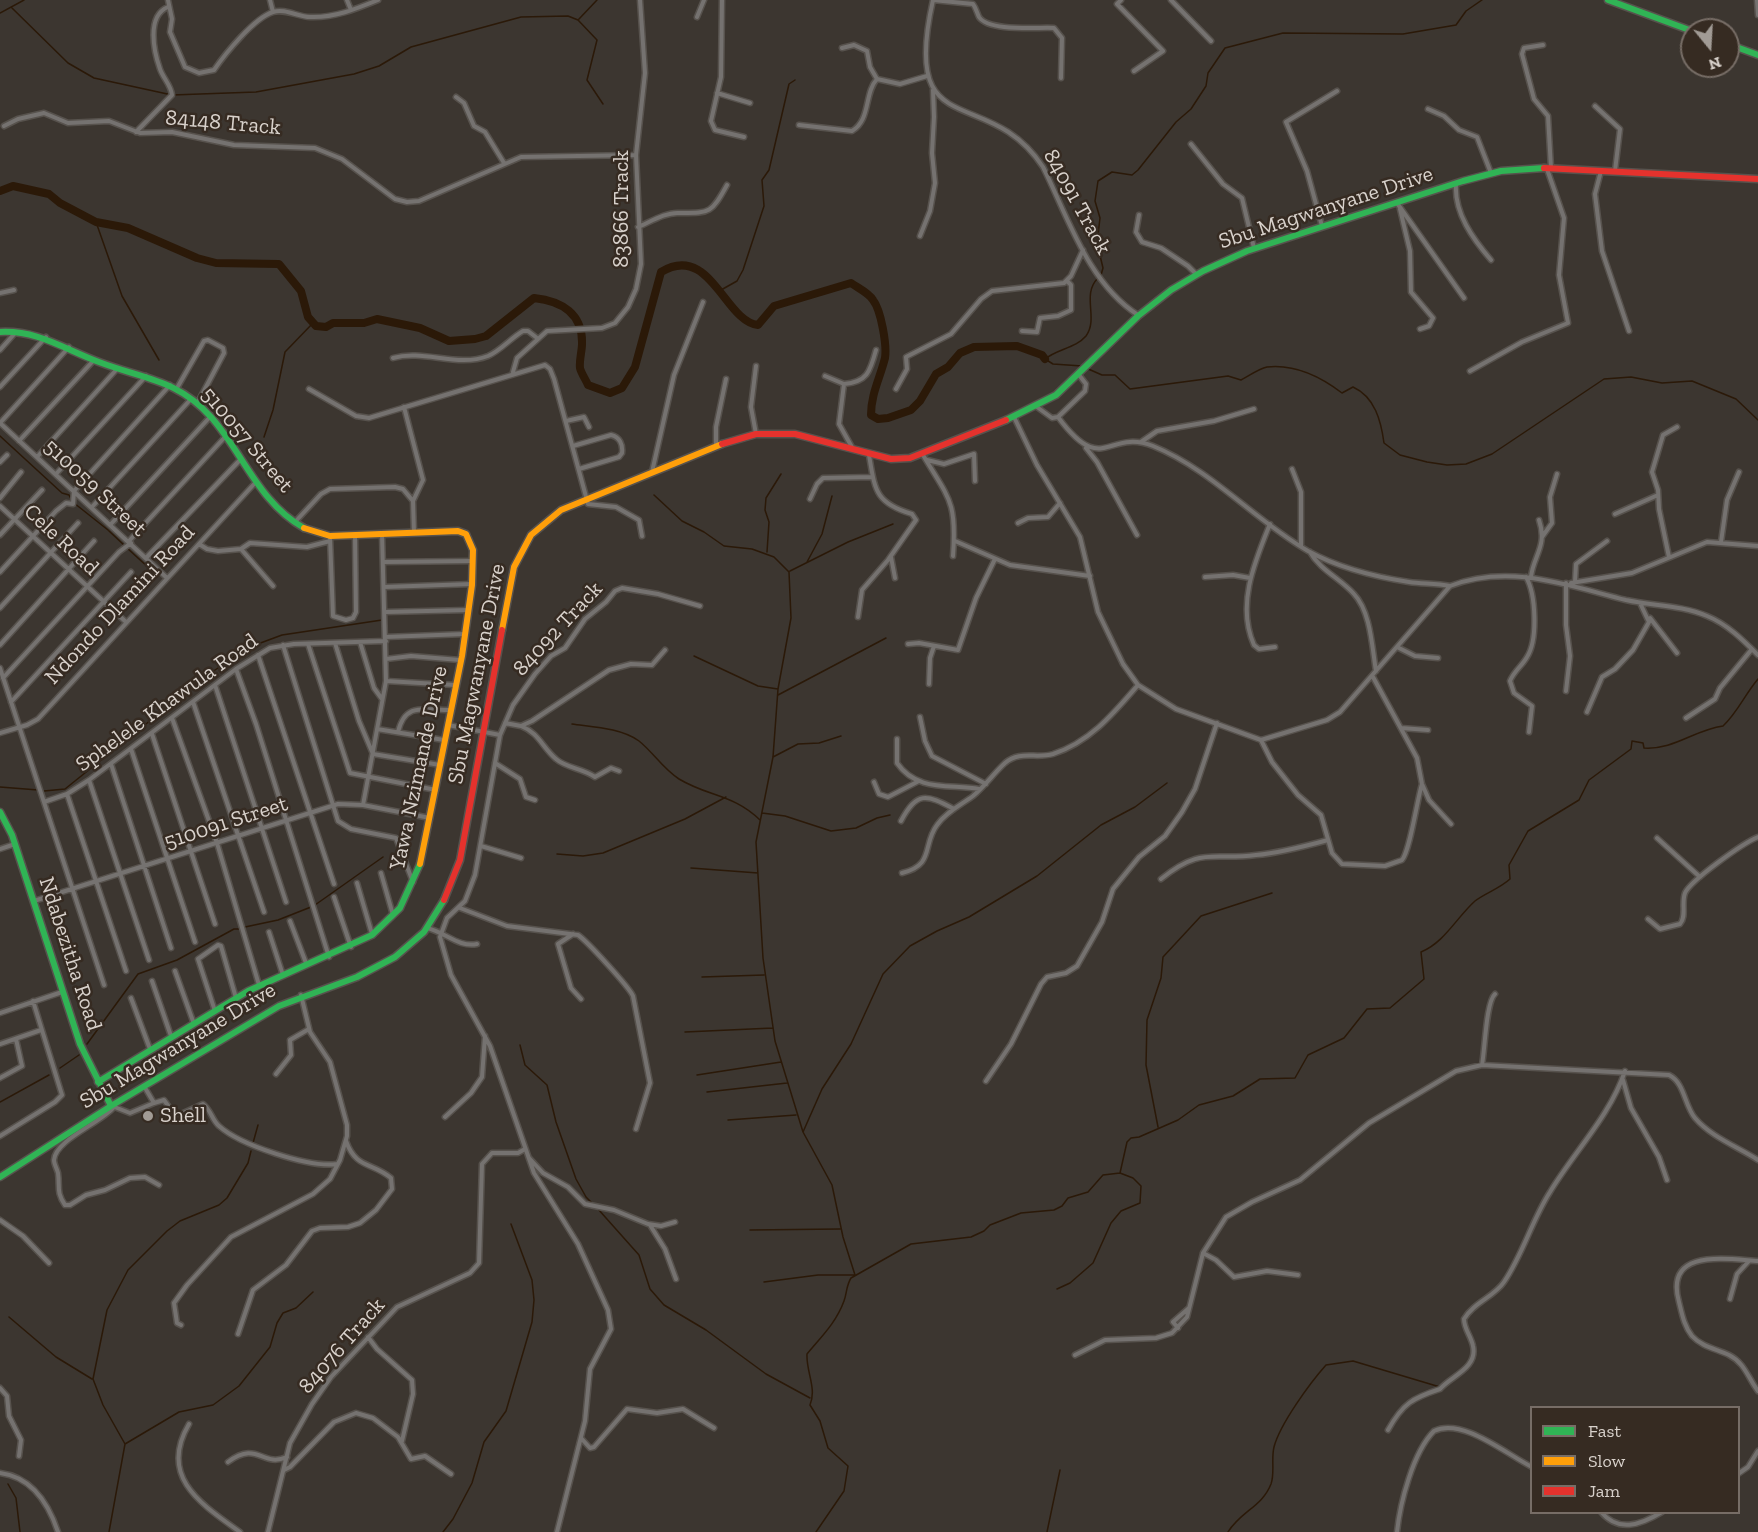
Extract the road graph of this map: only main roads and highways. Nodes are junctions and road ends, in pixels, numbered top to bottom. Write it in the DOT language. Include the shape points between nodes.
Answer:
graph roads {
  1 [pos="1608,0"];
  2 [pos="1680,27"];
  3 [pos="1740,48"];
  4 [pos="1758,55"];
  5 [pos="1758,179"];
  6 [pos="0,332"];
  7 [pos="470,536"];
  8 [pos="0,812"];
  9 [pos="98,1082"];
  10 [pos="113,1106"];
  11 [pos="0,1177"];
  1 -- 2 [label="main road"];
  3 -- 4 [label="main road"];
  5 -- 10 [label="main road, Sbu Magwanyane Drive" via="1549,168 1491,174 1254,248 1196,274 1138,316 1062,391 1037,407 925,458 891,459 795,434 756,434 586,498 545,521 531,535 511,577 460,860 448,895 427,928 401,954 370,972 301,995"];
  6 -- 7 [label="main road, 510057 Street" via="18,330 46,337 94,359 171,384 210,417 255,483 311,533 330,539 458,531"];
  7 -- 9 [label="main road, Yawa Nzimande Drive" via="470,610 436,790 413,883 393,916 352,948 282,973"];
  8 -- 9 [label="main road, Ndabezitha Road" via="15,844 80,1044"];
  9 -- 10 [label="main road, Ndabezitha Road"];
  10 -- 11 [label="main road, Sbu Magwanyane Drive"];
}
